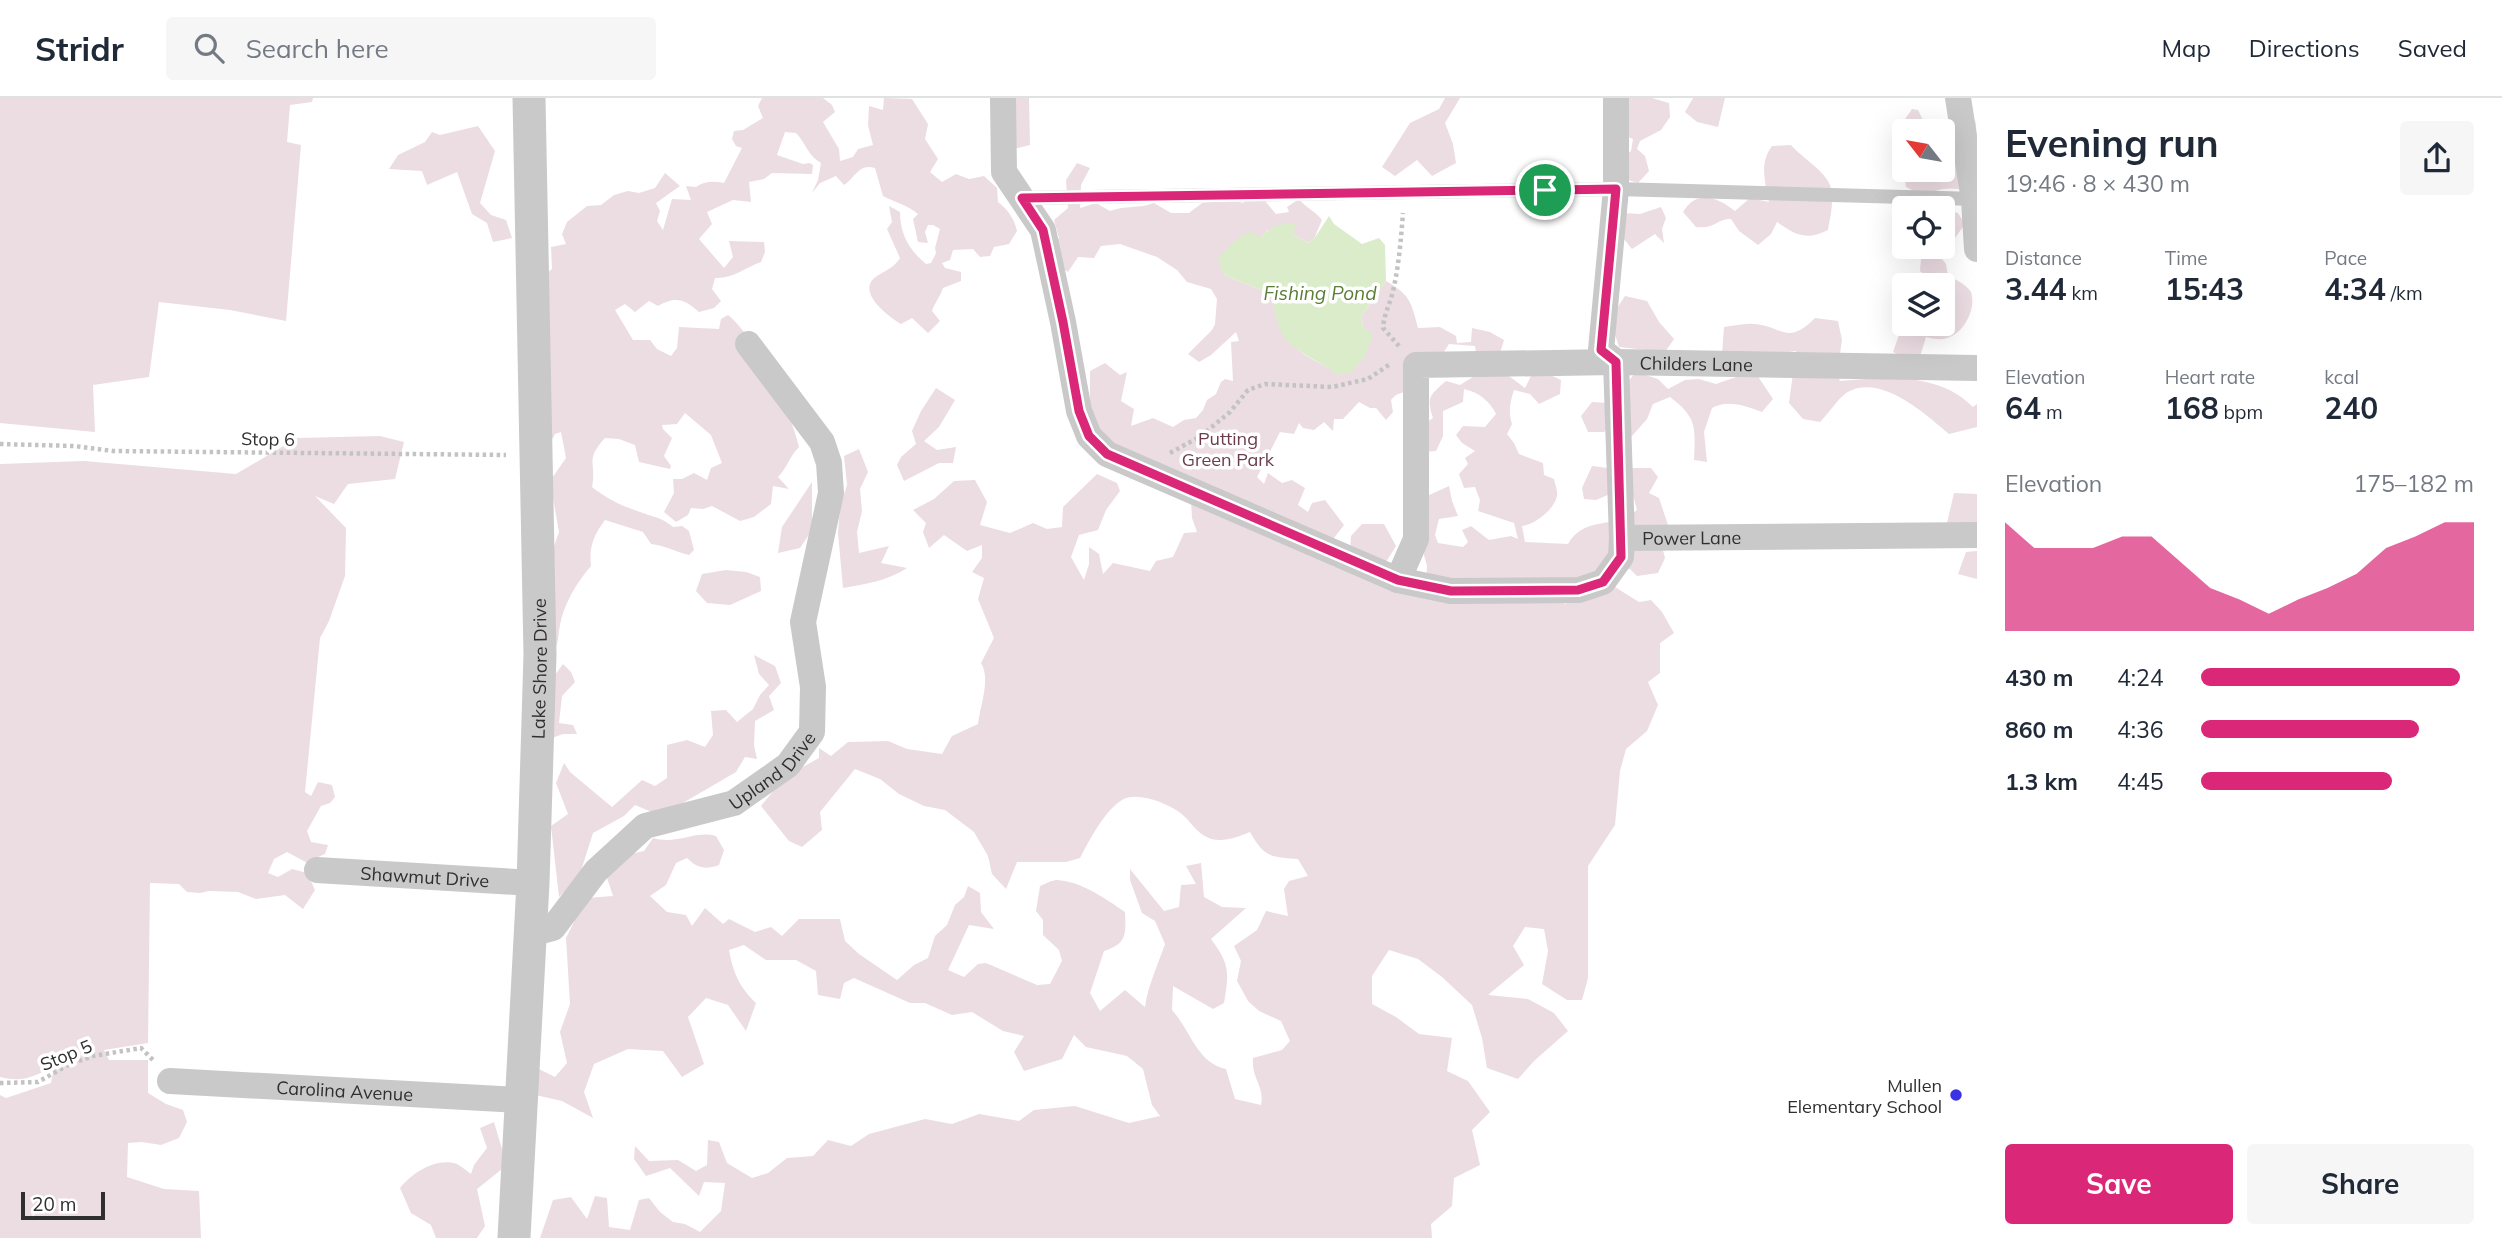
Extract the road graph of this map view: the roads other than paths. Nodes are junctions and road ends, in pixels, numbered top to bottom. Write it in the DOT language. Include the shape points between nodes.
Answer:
graph roads {
  1 [pos="529,98"];
  2 [pos="1003,98"];
  3 [pos="1616,98"];
  4 [pos="1958,98"];
  5 [pos="1616,189"];
  6 [pos="1022,198"];
  7 [pos="1976,200"];
  8 [pos="1977,249"];
  9 [pos="748,344"];
  10 [pos="1616,362"];
  11 [pos="1977,368"];
  12 [pos="1977,534"];
  13 [pos="1622,538"];
  14 [pos="1398,580"];
  15 [pos="317,870"];
  16 [pos="533,883"];
  17 [pos="530,934"];
  18 [pos="170,1081"];
  19 [pos="521,1100"];
  20 [pos="514,1238"];
  1 -- 16 [label="street, Lake Shore Drive" via="540,654"];
  2 -- 6 [label="street, Power Lane" via="1004,172"];
  3 -- 5 [label="street"];
  4 -- 7 [label="street"];
  5 -- 6 [label="lane"];
  5 -- 7 [label="lane"];
  5 -- 10 [label="street" via="1601,350"];
  6 -- 14 [label="street, Power Lane" via="1043,230 1079,411 1089,436 1107,454"];
  7 -- 8 [label="street"];
  9 -- 17 [label="street, Upland Drive" via="822,442 829,463 831,494 803,622 813,687 812,732 788,765 734,803 645,826 596,870 553,928"];
  10 -- 11 [label="street, Childers Lane"];
  10 -- 13 [label="street"];
  10 -- 14 [label="street, Childers Lane" via="1410,358 1416,539"];
  12 -- 13 [label="street, Power Lane"];
  13 -- 14 [label="street, Power Lane" via="1621,557 1603,582 1578,590 1451,591"];
  15 -- 16 [label="street, Shawmut Drive"];
  16 -- 17 [label="street, Lake Shore Drive"];
  17 -- 19 [label="street, Lake Shore Drive"];
  18 -- 19 [label="street, Carolina Avenue"];
  19 -- 20 [label="street, Lake Shore Drive"];
}
